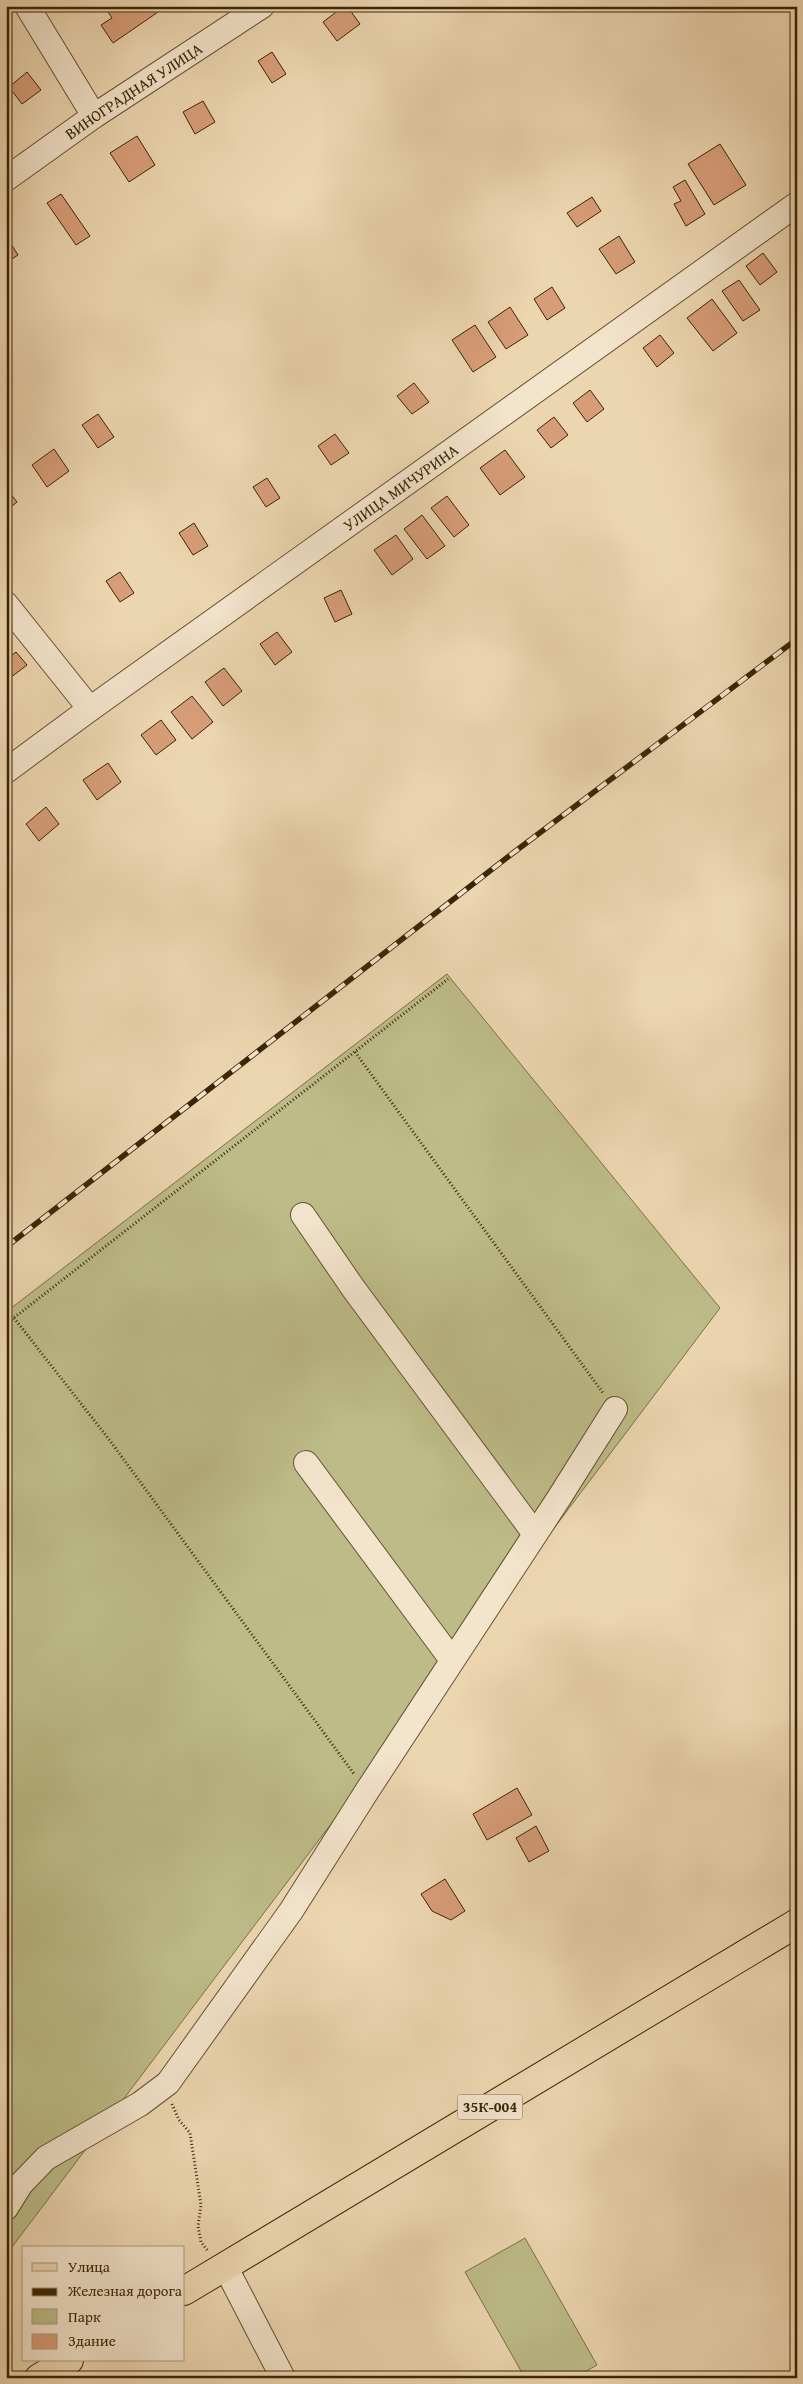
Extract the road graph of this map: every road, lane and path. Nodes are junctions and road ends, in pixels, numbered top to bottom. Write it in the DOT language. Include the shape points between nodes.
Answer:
graph roads {
  1 [pos="27,6"];
  2 [pos="262,6"];
  3 [pos="94,116"];
  4 [pos="6,179"];
  5 [pos="797,204"];
  6 [pos="6,604"];
  7 [pos="90,709"];
  8 [pos="6,771"];
  9 [pos="448,980"];
  10 [pos="355,1052"];
  11 [pos="303,1215"];
  12 [pos="14,1318"];
  13 [pos="6,1324"];
  14 [pos="615,1409"];
  15 [pos="306,1464"];
  16 [pos="535,1534"];
  17 [pos="452,1660"];
  18 [pos="367,1791"];
  19 [pos="797,1923"];
  20 [pos="168,2083"];
  21 [pos="6,2208"];
  22 [pos="225,2266"];
  23 [pos="185,2290"];
  24 [pos="66,2362"];
  25 [pos="39,2378"];
  26 [pos="283,2378"];
  1 -- 3 [label="street"];
  2 -- 3 [label="street, ВИНОГРАДНАЯ УЛИЦА"];
  3 -- 4 [label="street, ВИНОГРАДНАЯ УЛИЦА"];
  5 -- 7 [label="street, УЛИЦА МИЧУРИНА"];
  6 -- 7 [label="street"];
  7 -- 8 [label="street, УЛИЦА МИЧУРИНА"];
  9 -- 10 [label="path"];
  10 -- 12 [label="path"];
  10 -- 14 [label="path"];
  11 -- 16 [label="street"];
  12 -- 13 [label="path"];
  12 -- 18 [label="path" via="108,1438"];
  14 -- 16 [label="street"];
  15 -- 17 [label="street"];
  16 -- 17 [label="street"];
  17 -- 18 [label="street"];
  18 -- 20 [label="street" via="291,1911"];
  19 -- 22 [label="main road, 35К-004"];
  20 -- 21 [label="street" via="140,2104 46,2158 21,2184"];
  20 -- 22 [label="path" via="172,2104 190,2133 194,2151 201,2204 198,2226 201,2242"];
  22 -- 23 [label="main road, 35К-004"];
  22 -- 26 [label="street"];
  24 -- 25 [label="main road"];
}
